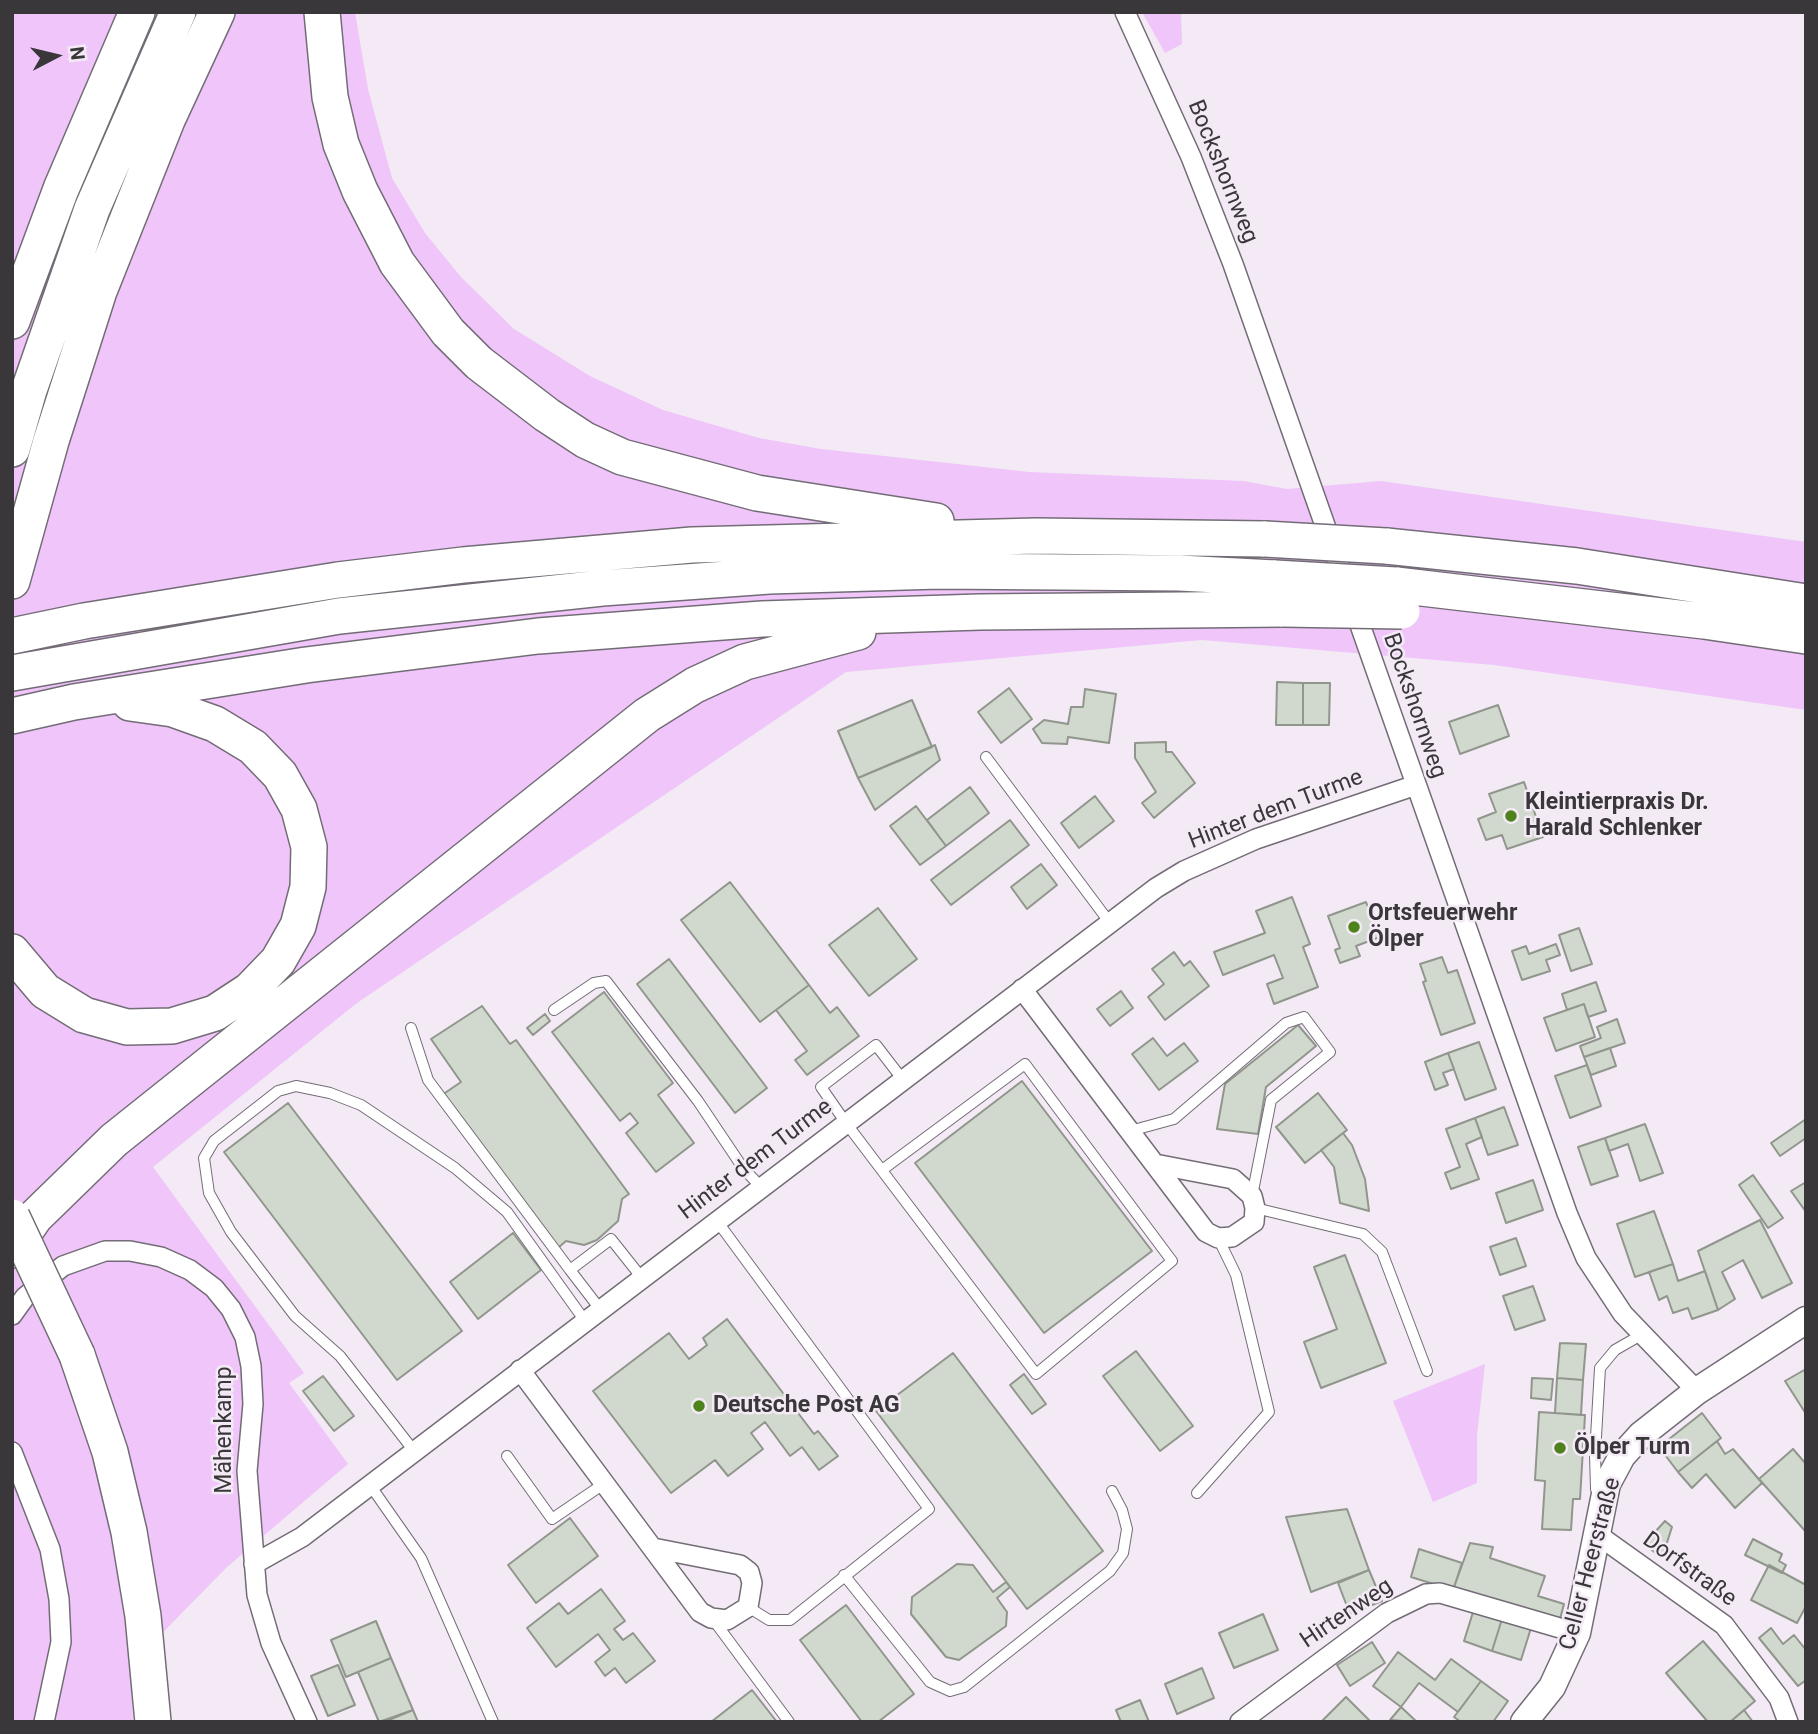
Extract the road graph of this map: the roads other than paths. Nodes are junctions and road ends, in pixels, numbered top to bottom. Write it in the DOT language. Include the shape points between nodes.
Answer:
graph roads {
  1 [pos="137,12"];
  2 [pos="178,12"];
  3 [pos="217,12"];
  4 [pos="322,12"];
  5 [pos="1125,12"];
  6 [pos="12,321"];
  7 [pos="12,449"];
  8 [pos="1036,536"];
  9 [pos="12,581"];
  10 [pos="1279,594"];
  11 [pos="1806,602"];
  12 [pos="980,612"];
  13 [pos="12,636"];
  14 [pos="1806,636"];
  15 [pos="12,673"];
  16 [pos="74,702"];
  17 [pos="12,716"];
  18 [pos="986,757"];
  19 [pos="1416,785"];
  20 [pos="1110,923"];
  21 [pos="12,952"];
  22 [pos="1023,989"];
  23 [pos="554,1010"];
  24 [pos="411,1028"];
  25 [pos="903,1080"];
  26 [pos="846,1123"];
  27 [pos="1130,1131"];
  28 [pos="1155,1164"];
  29 [pos="882,1170"];
  30 [pos="761,1187"];
  31 [pos="1254,1202"];
  32 [pos="12,1217"];
  33 [pos="717,1221"];
  34 [pos="1218,1238"];
  35 [pos="12,1250"];
  36 [pos="570,1270"];
  37 [pos="642,1278"];
  38 [pos="12,1315"];
  39 [pos="593,1315"];
  40 [pos="1806,1320"];
  41 [pos="1641,1335"];
  42 [pos="520,1370"];
  43 [pos="1427,1371"];
  44 [pos="1697,1391"];
  45 [pos="414,1451"];
  46 [pos="12,1452"];
  47 [pos="507,1455"];
  48 [pos="605,1483"];
  49 [pos="370,1485"];
  50 [pos="1112,1491"];
  51 [pos="1198,1493"];
  52 [pos="1598,1535"];
  53 [pos="653,1548"];
  54 [pos="254,1564"];
  55 [pos="844,1575"];
  56 [pos="748,1607"];
  57 [pos="711,1618"];
  58 [pos="1577,1633"];
  59 [pos="44,1722"];
  60 [pos="153,1722"];
  61 [pos="307,1722"];
  62 [pos="493,1722"];
  63 [pos="789,1722"];
  64 [pos="1240,1722"];
  65 [pos="1524,1722"];
  66 [pos="1788,1722"];
  1 -- 6 [label="highway" via="61,189"];
  2 -- 7 [label="highway" via="92,209"];
  3 -- 9 [label="highway" via="167,120 99,291"];
  4 -- 8 [label="highway" via="330,97 341,144 379,231 448,332 479,363 547,415 622,457 757,494"];
  5 -- 19 [label="street, Bockshornweg" via="1191,156 1233,264"];
  8 -- 11 [label="highway, bridge" via="1265,539 1385,546 1577,566"];
  8 -- 13 [label="highway" via="692,545 463,565 338,580"];
  10 -- 12 [label="highway"];
  10 -- 14 [label="highway, bridge" via="1399,598 1704,621"];
  10 -- 15 [label="highway" via="1179,573 939,571 769,576 470,600 339,616"];
  12 -- 16 [label="highway" via="762,619 538,636 306,665"];
  12 -- 35 [label="highway" via="819,640 745,662 695,685 647,715 114,1140 52,1199"];
  16 -- 17 [label="highway"];
  16 -- 21 [label="highway" via="173,709 215,724 268,760 291,792 305,828 310,867 304,907 284,953 250,990 215,1013 172,1026 127,1027 84,1015 45,991"];
  18 -- 20 [label="lane"];
  19 -- 20 [label="street, Hinter dem Turme" via="1215,856 1156,888"];
  19 -- 41 [label="street, Bockshornweg" via="1567,1213 1586,1258"];
  20 -- 22 [label="street, Hinter dem Turme"];
  22 -- 25 [label="street, Hinter dem Turme"];
  22 -- 27 [label="street"];
  23 -- 30 [label="lane" via="594,983 606,981"];
  24 -- 36 [label="lane" via="428,1080"];
  25 -- 26 [label="street, Hinter dem Turme"];
  25 -- 26 [label="lane" via="876,1045 821,1087"];
  26 -- 29 [label="lane"];
  26 -- 30 [label="street, Hinter dem Turme"];
  27 -- 28 [label="street"];
  27 -- 31 [label="lane" via="1174,1119 1286,1023 1304,1017 1330,1052 1271,1100"];
  28 -- 31 [label="street" via="1233,1179"];
  28 -- 34 [label="street" via="1206,1233"];
  29 -- 29 [label="lane" via="1025,1064 1172,1261 1036,1374"];
  30 -- 33 [label="street, Hinter dem Turme"];
  31 -- 34 [label="street" via="1254,1222 1243,1232"];
  31 -- 43 [label="lane" via="1363,1234 1382,1252"];
  32 -- 60 [label="highway, bridge" via="77,1355 110,1452 143,1616"];
  33 -- 37 [label="street, Hinter dem Turme"];
  33 -- 55 [label="lane" via="929,1509"];
  34 -- 51 [label="lane" via="1236,1275 1269,1412"];
  36 -- 37 [label="lane" via="611,1239"];
  36 -- 39 [label="lane"];
  37 -- 39 [label="street, Hinter dem Turme"];
  38 -- 54 [label="street, Mähenkamp" via="25,1297 63,1266 104,1251 160,1257 190,1270 214,1288 245,1337 251,1366 247,1471"];
  39 -- 42 [label="street, Hinter dem Turme"];
  39 -- 45 [label="lane" via="507,1212 455,1168 361,1105 296,1086 278,1091 214,1141 204,1158 209,1193 231,1232 295,1316 340,1356"];
  40 -- 44 [label="main road, Celler Heerstraße"];
  41 -- 44 [label="street, Bockshornweg"];
  41 -- 52 [label="lane" via="1615,1350 1600,1368 1594,1454"];
  42 -- 45 [label="street, Hinter dem Turme"];
  42 -- 48 [label="street"];
  44 -- 52 [label="main road, Celler Heerstraße" via="1622,1456 1608,1484"];
  45 -- 49 [label="street, Hinter dem Turme"];
  46 -- 59 [label="street" via="50,1549 59,1599 61,1642"];
  47 -- 48 [label="lane" via="552,1519"];
  48 -- 53 [label="street"];
  49 -- 54 [label="street, Hinter dem Turme" via="302,1536"];
  49 -- 62 [label="lane" via="421,1558"];
  50 -- 55 [label="lane" via="1127,1529 1123,1553 1110,1571 964,1687 950,1691 930,1682"];
  52 -- 58 [label="main road, Celler Heerstraße"];
  52 -- 66 [label="street, Dorfstraße" via="1724,1625 1779,1698"];
  53 -- 56 [label="street" via="740,1564 752,1583"];
  53 -- 57 [label="street" via="700,1612"];
  54 -- 61 [label="street, Mähenkamp" via="257,1595 271,1643"];
  55 -- 56 [label="lane" via="790,1619 769,1620"];
  56 -- 57 [label="street" via="727,1620"];
  57 -- 63 [label="lane"];
  58 -- 64 [label="street, Hirtenweg" via="1440,1593 1416,1597 1387,1613"];
  58 -- 65 [label="main road, Celler Heerstraße" via="1552,1687"];
}
